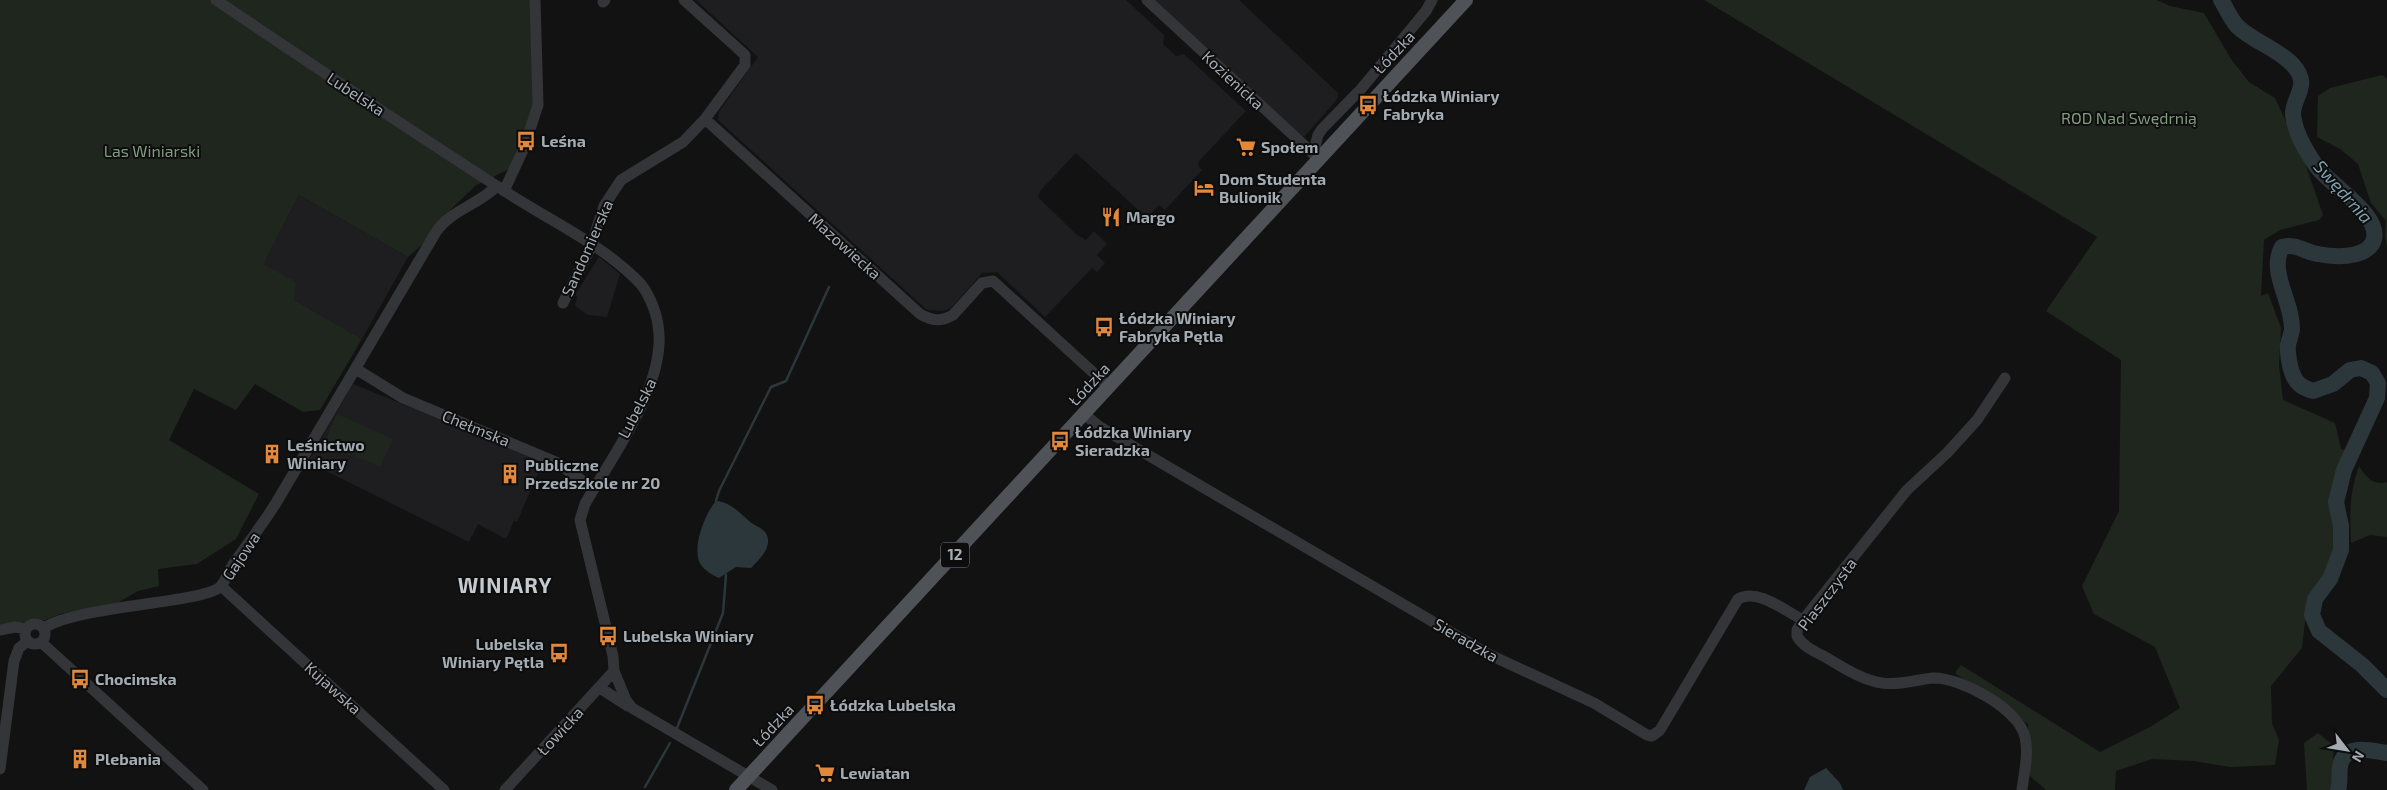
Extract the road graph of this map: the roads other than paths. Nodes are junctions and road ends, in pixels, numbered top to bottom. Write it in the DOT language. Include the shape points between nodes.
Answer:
graph roads {
  1 [pos="216,0"];
  2 [pos="535,0"];
  3 [pos="684,0"];
  4 [pos="1147,0"];
  5 [pos="1432,0"];
  6 [pos="1466,0"];
  7 [pos="705,119"];
  8 [pos="1316,157"];
  9 [pos="501,189"];
  10 [pos="592,244"];
  11 [pos="563,303"];
  12 [pos="356,369"];
  13 [pos="2006,378"];
  14 [pos="1110,387"];
  15 [pos="1084,414"];
  16 [pos="594,489"];
  17 [pos="221,586"];
  18 [pos="1803,620"];
  19 [pos="44,628"];
  20 [pos="0,630"];
  21 [pos="27,635"];
  22 [pos="41,642"];
  23 [pos="614,671"];
  24 [pos="600,688"];
  25 [pos="632,708"];
  26 [pos="0,769"];
  27 [pos="748,777"];
  28 [pos="203,790"];
  29 [pos="444,790"];
  30 [pos="505,790"];
  31 [pos="736,790"];
  32 [pos="772,790"];
  33 [pos="2022,790"];
  1 -- 9 [label="street, Lubelska"];
  2 -- 9 [label="street" via="538,105 526,141"];
  3 -- 7 [label="street" via="746,58 746,65"];
  4 -- 8 [label="street, Kozienicka"];
  5 -- 8 [label="street" via="1366,82 1322,129 1318,135"];
  6 -- 8 [label="main road, Łódzka / 12"];
  7 -- 10 [label="street, Sandomierska" via="674,148 621,180 604,206"];
  7 -- 14 [label="street, Mazowiecka" via="920,314 936,320 947,318 982,283 993,281"];
  8 -- 14 [label="main road, Łódzka / 12"];
  9 -- 10 [label="street, Lubelska"];
  9 -- 12 [label="street" via="440,226"];
  10 -- 11 [label="street, Sandomierska"];
  10 -- 16 [label="street, Lubelska" via="641,285 657,317 660,342 656,372 649,389"];
  12 -- 16 [label="street, Chełmska" via="403,398 556,462"];
  12 -- 17 [label="street, Gajowa" via="326,414 276,504 232,565"];
  13 -- 18 [label="street, Piaszczysta" via="1983,413 1907,490"];
  14 -- 15 [label="main road, Łódzka / 12"];
  15 -- 18 [label="street, Sieradzka" via="1100,427 1488,654 1594,703 1646,735 1652,736 1660,730 1738,600 1755,596"];
  15 -- 27 [label="main road, Łódzka / 12"];
  16 -- 23 [label="street, Lubelska" via="580,520 614,656"];
  17 -- 19 [label="street, Gajowa" via="202,595 65,617"];
  17 -- 29 [label="street, Kujawska"];
  18 -- 33 [label="street, Piaszczysta" via="1797,630 1800,642 1856,675 1884,684 1934,678 1954,681 2008,712 2018,721 2026,738"];
  19 -- 21 [label="street" via="35,624"];
  19 -- 22 [label="street"];
  20 -- 21 [label="street" via="15,627"];
  21 -- 22 [label="street" via="36,644"];
  21 -- 26 [label="street" via="14,661"];
  22 -- 28 [label="street"];
  23 -- 24 [label="street, Łowicka"];
  23 -- 25 [label="street, Lubelska"];
  24 -- 25 [label="street"];
  24 -- 30 [label="street, Łowicka"];
  25 -- 27 [label="street"];
  27 -- 31 [label="main road, Łódzka / 12"];
  27 -- 32 [label="street"];
}
